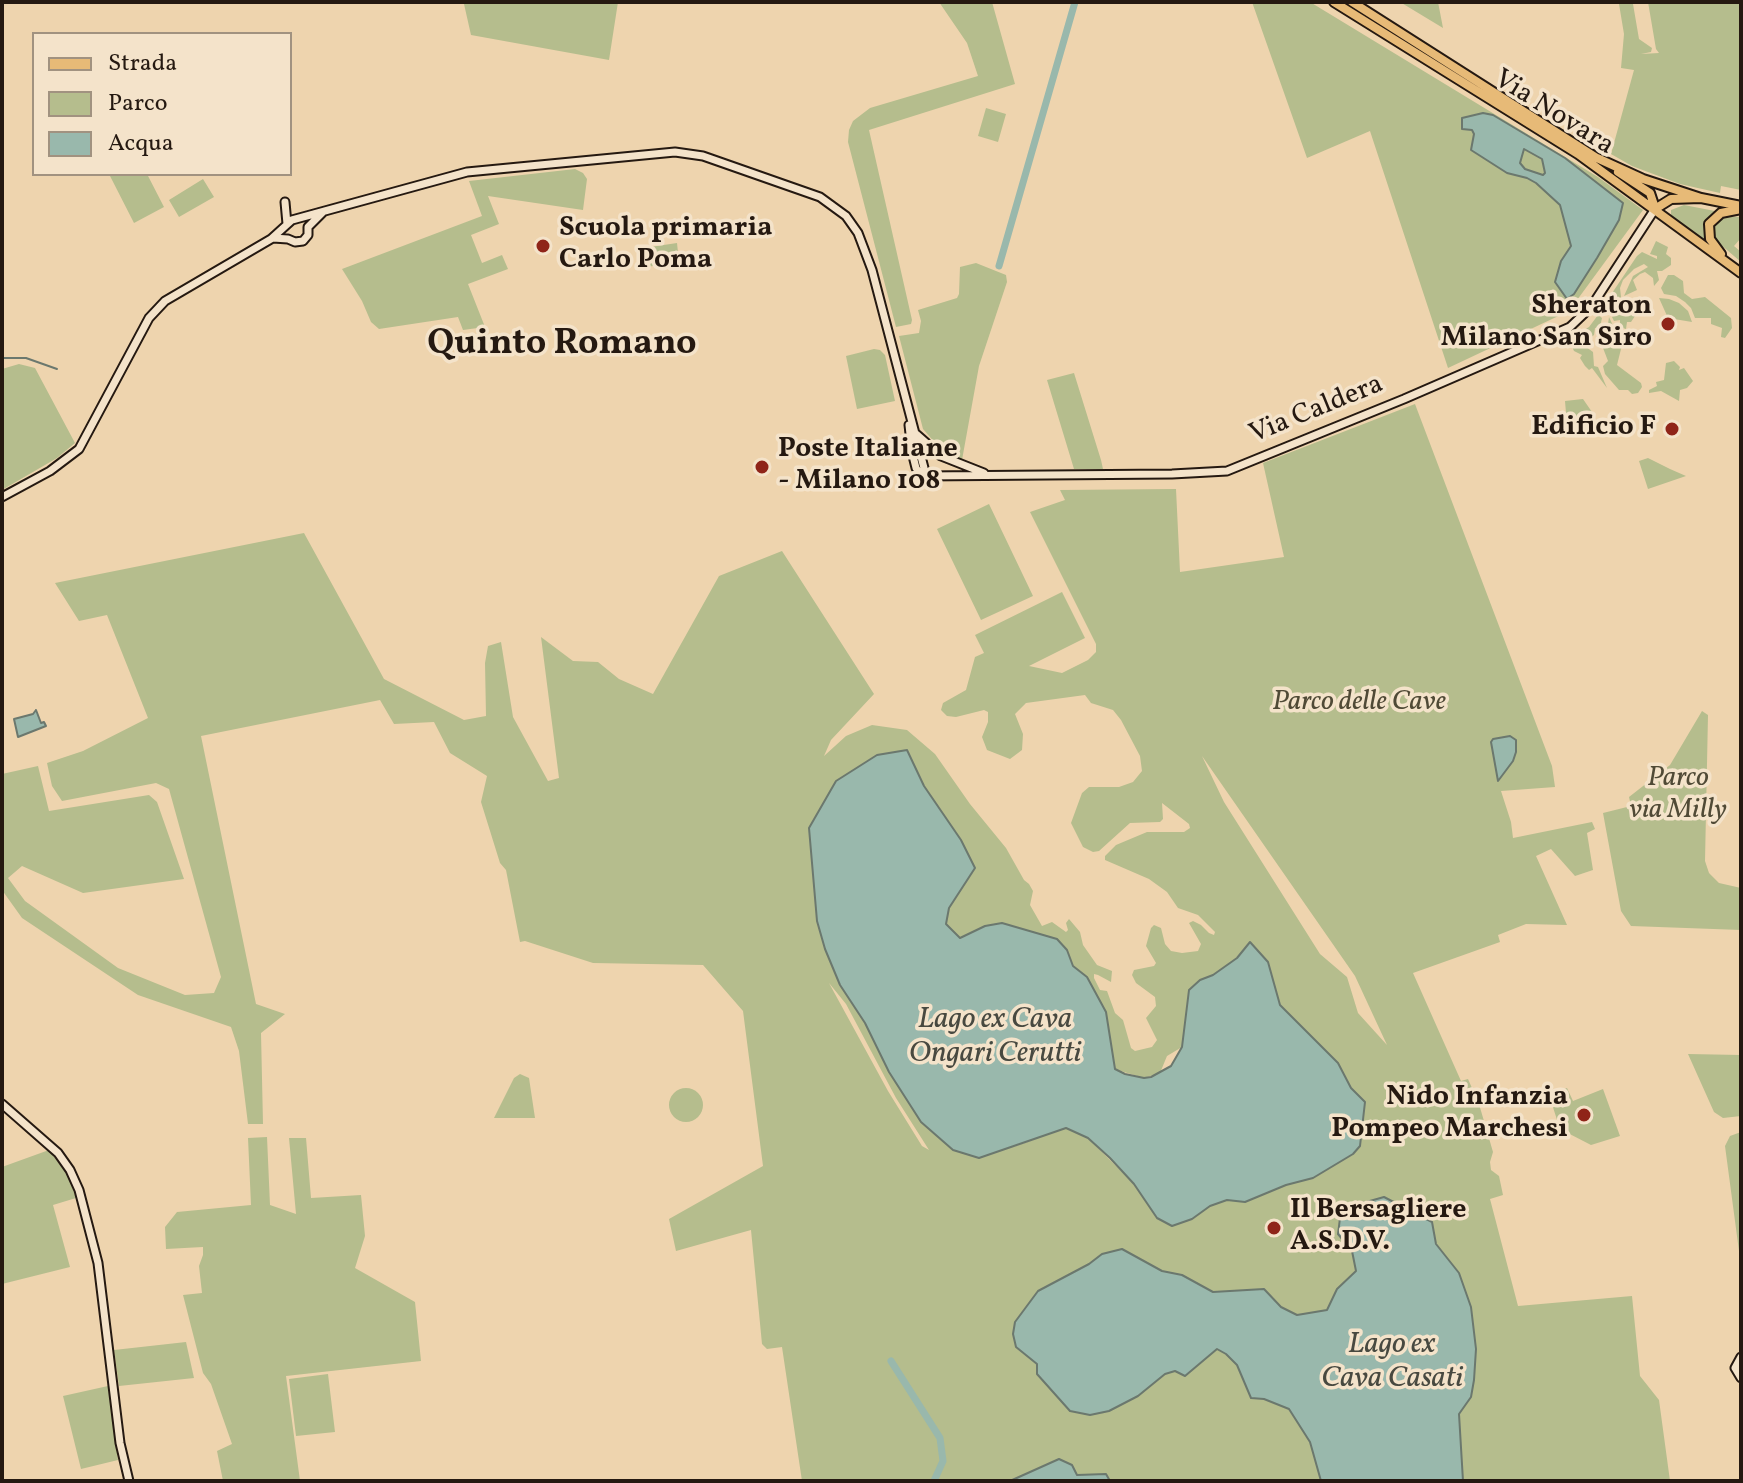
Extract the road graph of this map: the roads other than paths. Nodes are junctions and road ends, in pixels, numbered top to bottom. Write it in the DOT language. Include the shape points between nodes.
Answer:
graph roads {
  1 [pos="1334,2"];
  2 [pos="1352,2"];
  3 [pos="1597,158"];
  4 [pos="1701,198"];
  5 [pos="1741,207"];
  6 [pos="1655,209"];
  7 [pos="325,211"];
  8 [pos="298,219"];
  9 [pos="286,226"];
  10 [pos="308,227"];
  11 [pos="271,239"];
  12 [pos="288,239"];
  13 [pos="1741,272"];
  14 [pos="908,411"];
  15 [pos="915,433"];
  16 [pos="922,476"];
  17 [pos="995,476"];
  18 [pos="2,497"];
  19 [pos="2,1104"];
  20 [pos="129,1481"];
  1 -- 6 [label="main road, Via Novara" via="1578,154"];
  2 -- 3 [label="main road, Via Novara"];
  3 -- 4 [label="main road, Via Novara"];
  3 -- 6 [label="main road" via="1650,193"];
  4 -- 5 [label="main road"];
  4 -- 6 [label="main road" via="1671,199"];
  5 -- 13 [label="main road" via="1718,214 1708,226 1712,244"];
  6 -- 13 [label="main road, Via Novara"];
  6 -- 17 [label="street, Via Caldera" via="1591,307 1570,327 1240,466 1211,474"];
  7 -- 8 [label="street"];
  7 -- 10 [label="street"];
  7 -- 14 [label="street" via="467,172 660,153 693,153 803,190 846,216 863,241"];
  8 -- 9 [label="street"];
  8 -- 9 [label="street" via="286,204"];
  8 -- 10 [label="street"];
  9 -- 11 [label="street"];
  9 -- 12 [label="street"];
  10 -- 12 [label="street" via="303,241"];
  11 -- 12 [label="street"];
  11 -- 18 [label="street" via="157,309 79,449"];
  14 -- 15 [label="street"];
  14 -- 16 [label="street" via="912,452"];
  15 -- 16 [label="street"];
  15 -- 17 [label="street" via="949,461"];
  16 -- 17 [label="street, Via Caldera"];
  19 -- 20 [label="street" via="58,1153 79,1190 98,1263"];
}
